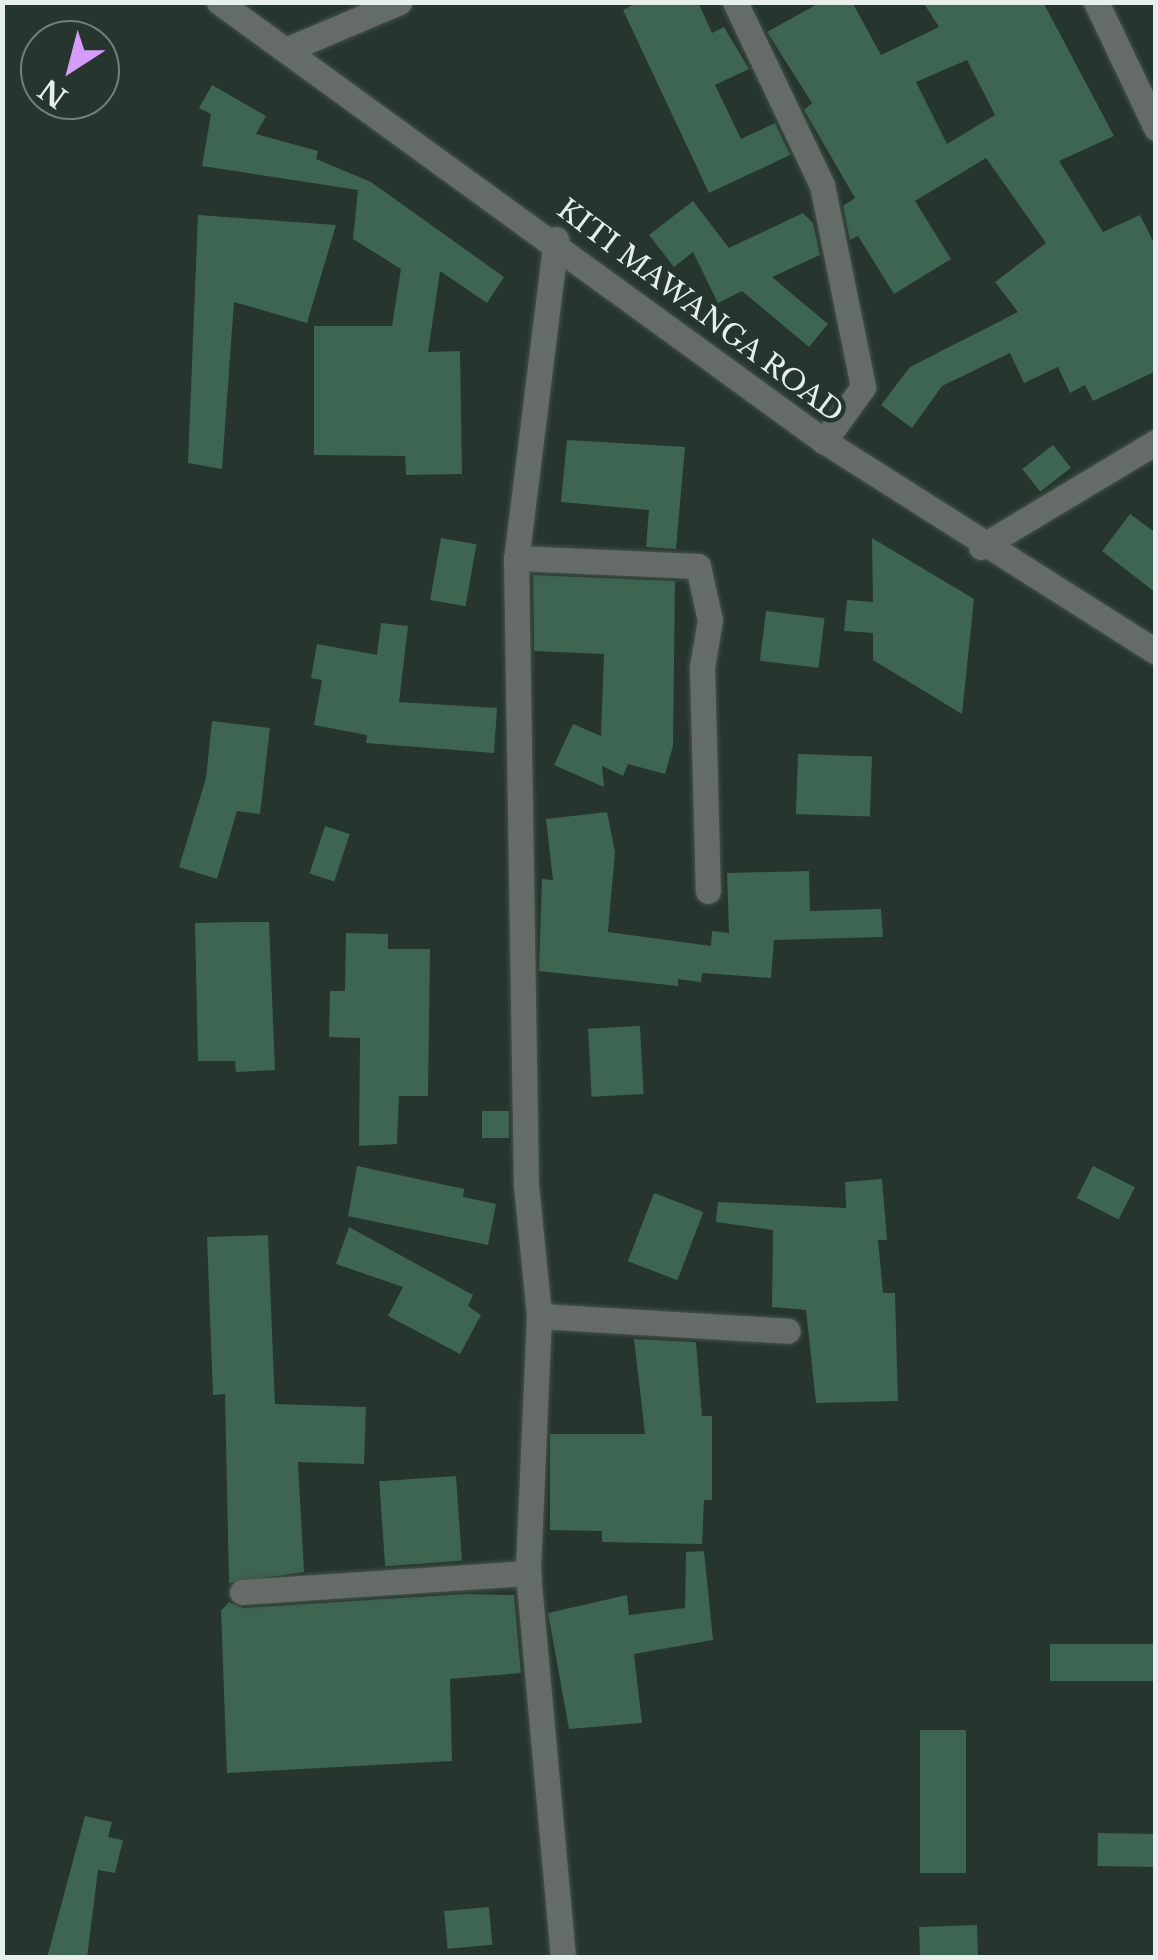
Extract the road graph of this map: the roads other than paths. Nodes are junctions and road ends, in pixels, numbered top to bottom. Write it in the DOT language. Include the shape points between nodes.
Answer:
graph roads {
  1 [pos="220,2"];
  2 [pos="399,2"];
  3 [pos="735,2"];
  4 [pos="1096,2"];
  5 [pos="286,50"];
  6 [pos="1156,128"];
  7 [pos="556,240"];
  8 [pos="824,440"];
  9 [pos="1156,442"];
  10 [pos="982,547"];
  11 [pos="516,558"];
  12 [pos="1156,652"];
  13 [pos="708,891"];
  14 [pos="539,1316"];
  15 [pos="788,1331"];
  16 [pos="528,1573"];
  17 [pos="242,1592"];
  18 [pos="563,1958"];
  1 -- 5 [label="street, KITI MAWANGA ROAD"];
  2 -- 5 [label="street"];
  3 -- 8 [label="street" via="822,184 863,386"];
  4 -- 6 [label="street"];
  5 -- 7 [label="street, KITI MAWANGA ROAD"];
  7 -- 8 [label="street, KITI MAWANGA ROAD"];
  7 -- 11 [label="street"];
  8 -- 10 [label="street, KITI MAWANGA ROAD"];
  9 -- 10 [label="street"];
  10 -- 12 [label="street, KITI MAWANGA ROAD"];
  11 -- 13 [label="street" via="698,566 710,620 702,667"];
  11 -- 14 [label="street" via="526,1184"];
  14 -- 15 [label="street"];
  14 -- 16 [label="street"];
  16 -- 17 [label="street"];
  16 -- 18 [label="street"];
}
